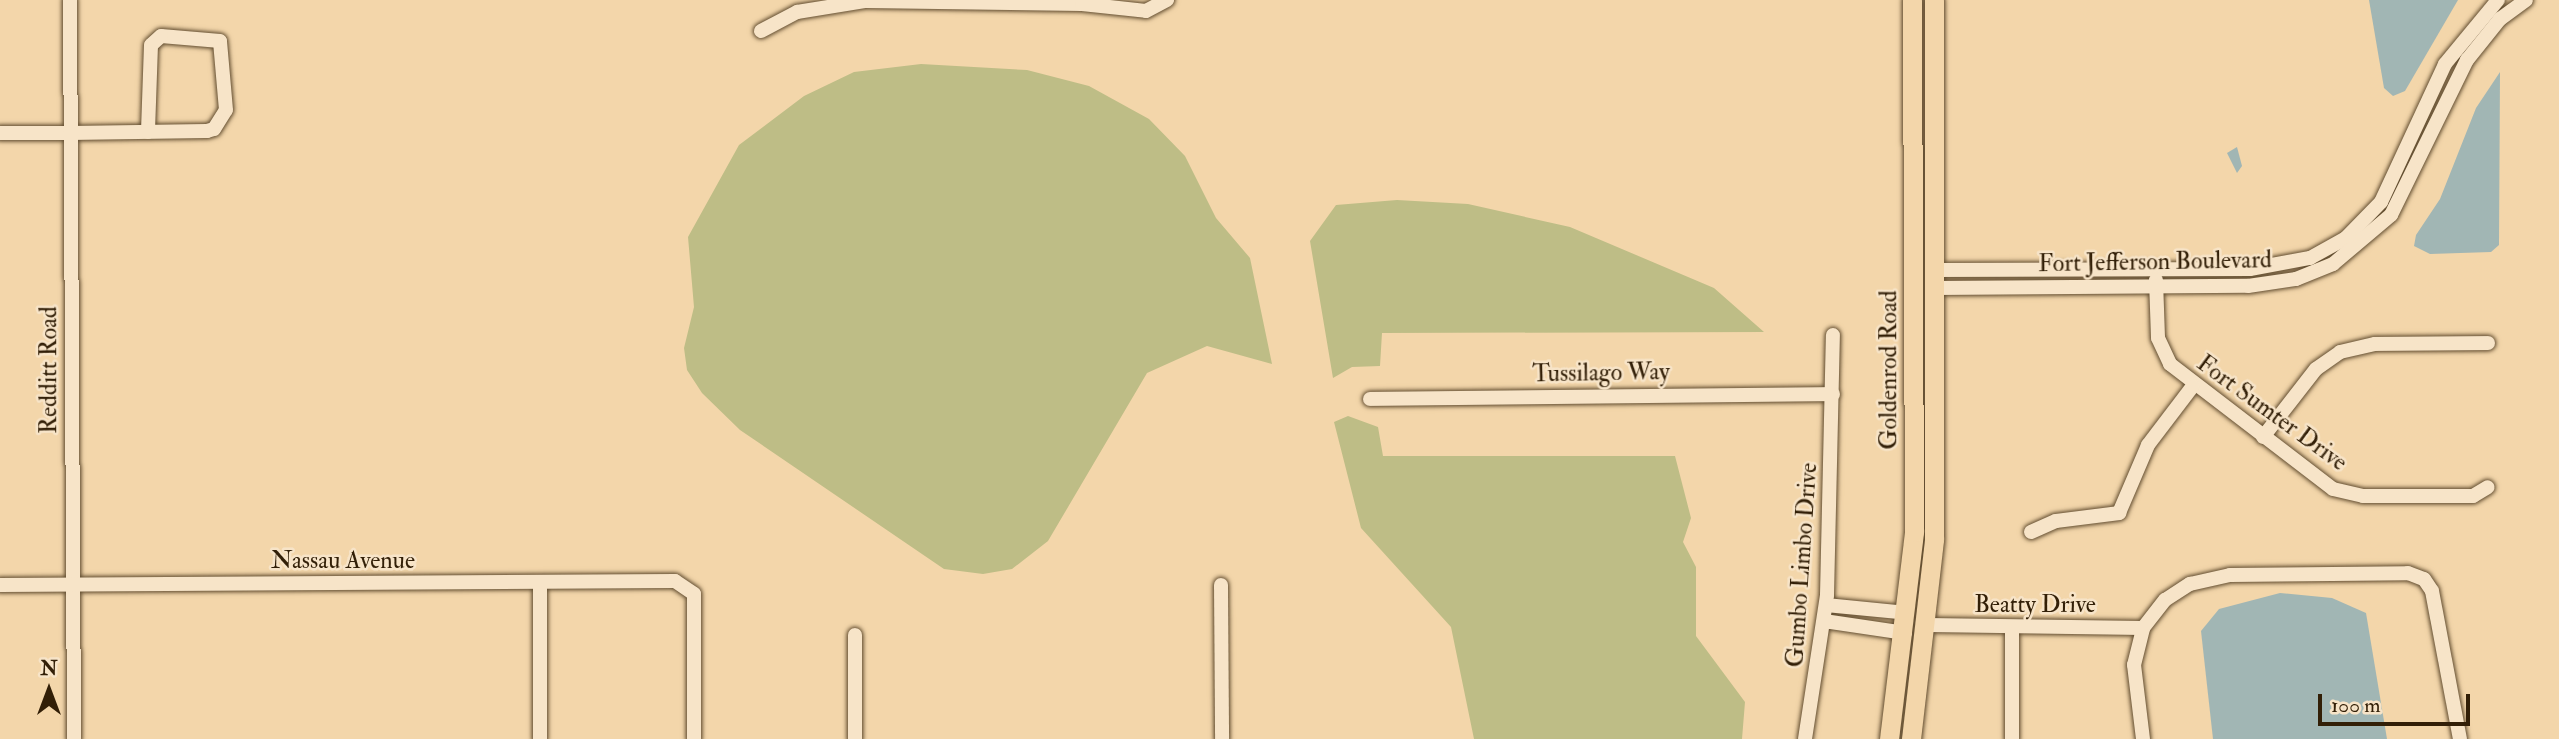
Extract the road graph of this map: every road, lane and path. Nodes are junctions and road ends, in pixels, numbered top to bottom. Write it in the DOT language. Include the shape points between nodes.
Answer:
graph roads {
  1 [pos="70,0"];
  2 [pos="1167,0"];
  3 [pos="1912,0"];
  4 [pos="1934,0"];
  5 [pos="2498,0"];
  6 [pos="2526,0"];
  7 [pos="761,30"];
  8 [pos="148,132"];
  9 [pos="0,133"];
  10 [pos="70,133"];
  11 [pos="1913,234"];
  12 [pos="2157,268"];
  13 [pos="1934,279"];
  14 [pos="1913,280"];
  15 [pos="2156,286"];
  16 [pos="1833,335"];
  17 [pos="2488,343"];
  18 [pos="2193,386"];
  19 [pos="1833,394"];
  20 [pos="1370,399"];
  21 [pos="2263,438"];
  22 [pos="1936,472"];
  23 [pos="2488,487"];
  24 [pos="2031,531"];
  25 [pos="540,582"];
  26 [pos="0,585"];
  27 [pos="74,585"];
  28 [pos="1222,585"];
  29 [pos="1826,606"];
  30 [pos="1859,609"];
  31 [pos="1906,613"];
  32 [pos="1824,621"];
  33 [pos="1928,625"];
  34 [pos="1857,627"];
  35 [pos="2012,627"];
  36 [pos="2143,628"];
  37 [pos="1905,633"];
  38 [pos="855,635"];
  39 [pos="74,739"];
  40 [pos="540,739"];
  41 [pos="694,739"];
  42 [pos="855,739"];
  43 [pos="1222,739"];
  44 [pos="1805,739"];
  45 [pos="1889,739"];
  46 [pos="1911,739"];
  47 [pos="2012,739"];
  48 [pos="2143,739"];
  49 [pos="2460,739"];
  1 -- 10 [label="street, Redditt Road"];
  2 -- 7 [label="street" via="1146,11 1082,4 866,1 797,12"];
  3 -- 11 [label="main road, Goldenrod Road"];
  4 -- 13 [label="main road, Goldenrod Road"];
  5 -- 12 [label="street, Fort Jefferson Boulevard" via="2445,64 2381,202 2346,238 2310,258 2274,267"];
  6 -- 15 [label="street, Fort Jefferson Boulevard" via="2500,19 2467,60 2403,198 2358,249 2275,284"];
  8 -- 8 [label="street" via="207,131 223,119 226,52 220,41 160,36 151,45"];
  8 -- 10 [label="street"];
  9 -- 10 [label="street"];
  10 -- 27 [label="street, Redditt Road"];
  11 -- 13 [label="main road" via="1920,273"];
  11 -- 14 [label="main road, Goldenrod Road"];
  12 -- 13 [label="street, Fort Jefferson Boulevard"];
  12 -- 15 [label="street, Fort Sumter Drive"];
  13 -- 15 [label="street, Fort Jefferson Boulevard"];
  13 -- 22 [label="main road, Goldenrod Road"];
  14 -- 22 [label="main road" via="1926,297 1926,438"];
  14 -- 31 [label="main road, Goldenrod Road" via="1914,532"];
  15 -- 18 [label="street, Fort Sumter Drive" via="2163,351"];
  16 -- 19 [label="street, Gumbo Limbo Drive"];
  17 -- 21 [label="street" via="2375,344 2340,352 2316,369"];
  18 -- 21 [label="street, Fort Sumter Drive"];
  18 -- 24 [label="street" via="2148,445 2119,513 2056,521"];
  19 -- 20 [label="street, Tussilago Way"];
  19 -- 29 [label="street, Gumbo Limbo Drive"];
  21 -- 23 [label="street, Fort Sumter Drive" via="2348,495 2473,496"];
  22 -- 33 [label="main road, Goldenrod Road"];
  25 -- 27 [label="street, Nassau Avenue"];
  25 -- 40 [label="street"];
  25 -- 41 [label="street, Nassau Avenue" via="687,584 694,594"];
  26 -- 27 [label="street, Nassau Avenue"];
  27 -- 39 [label="street, Redditt Road"];
  28 -- 43 [label="street"];
  29 -- 30 [label="street"];
  29 -- 32 [label="street, Gumbo Limbo Drive"];
  30 -- 31 [label="street"];
  30 -- 34 [label="street"];
  31 -- 37 [label="main road, Goldenrod Road"];
  32 -- 34 [label="street"];
  32 -- 44 [label="street, Gumbo Limbo Drive"];
  33 -- 35 [label="street, Beatty Drive"];
  33 -- 46 [label="main road, Goldenrod Road"];
  34 -- 37 [label="street"];
  35 -- 36 [label="street, Beatty Drive"];
  35 -- 47 [label="street"];
  36 -- 48 [label="street" via="2134,665"];
  36 -- 49 [label="street" via="2190,584 2230,575 2408,573 2424,579 2431,591"];
  37 -- 45 [label="main road, Goldenrod Road"];
  38 -- 42 [label="street"];
}
